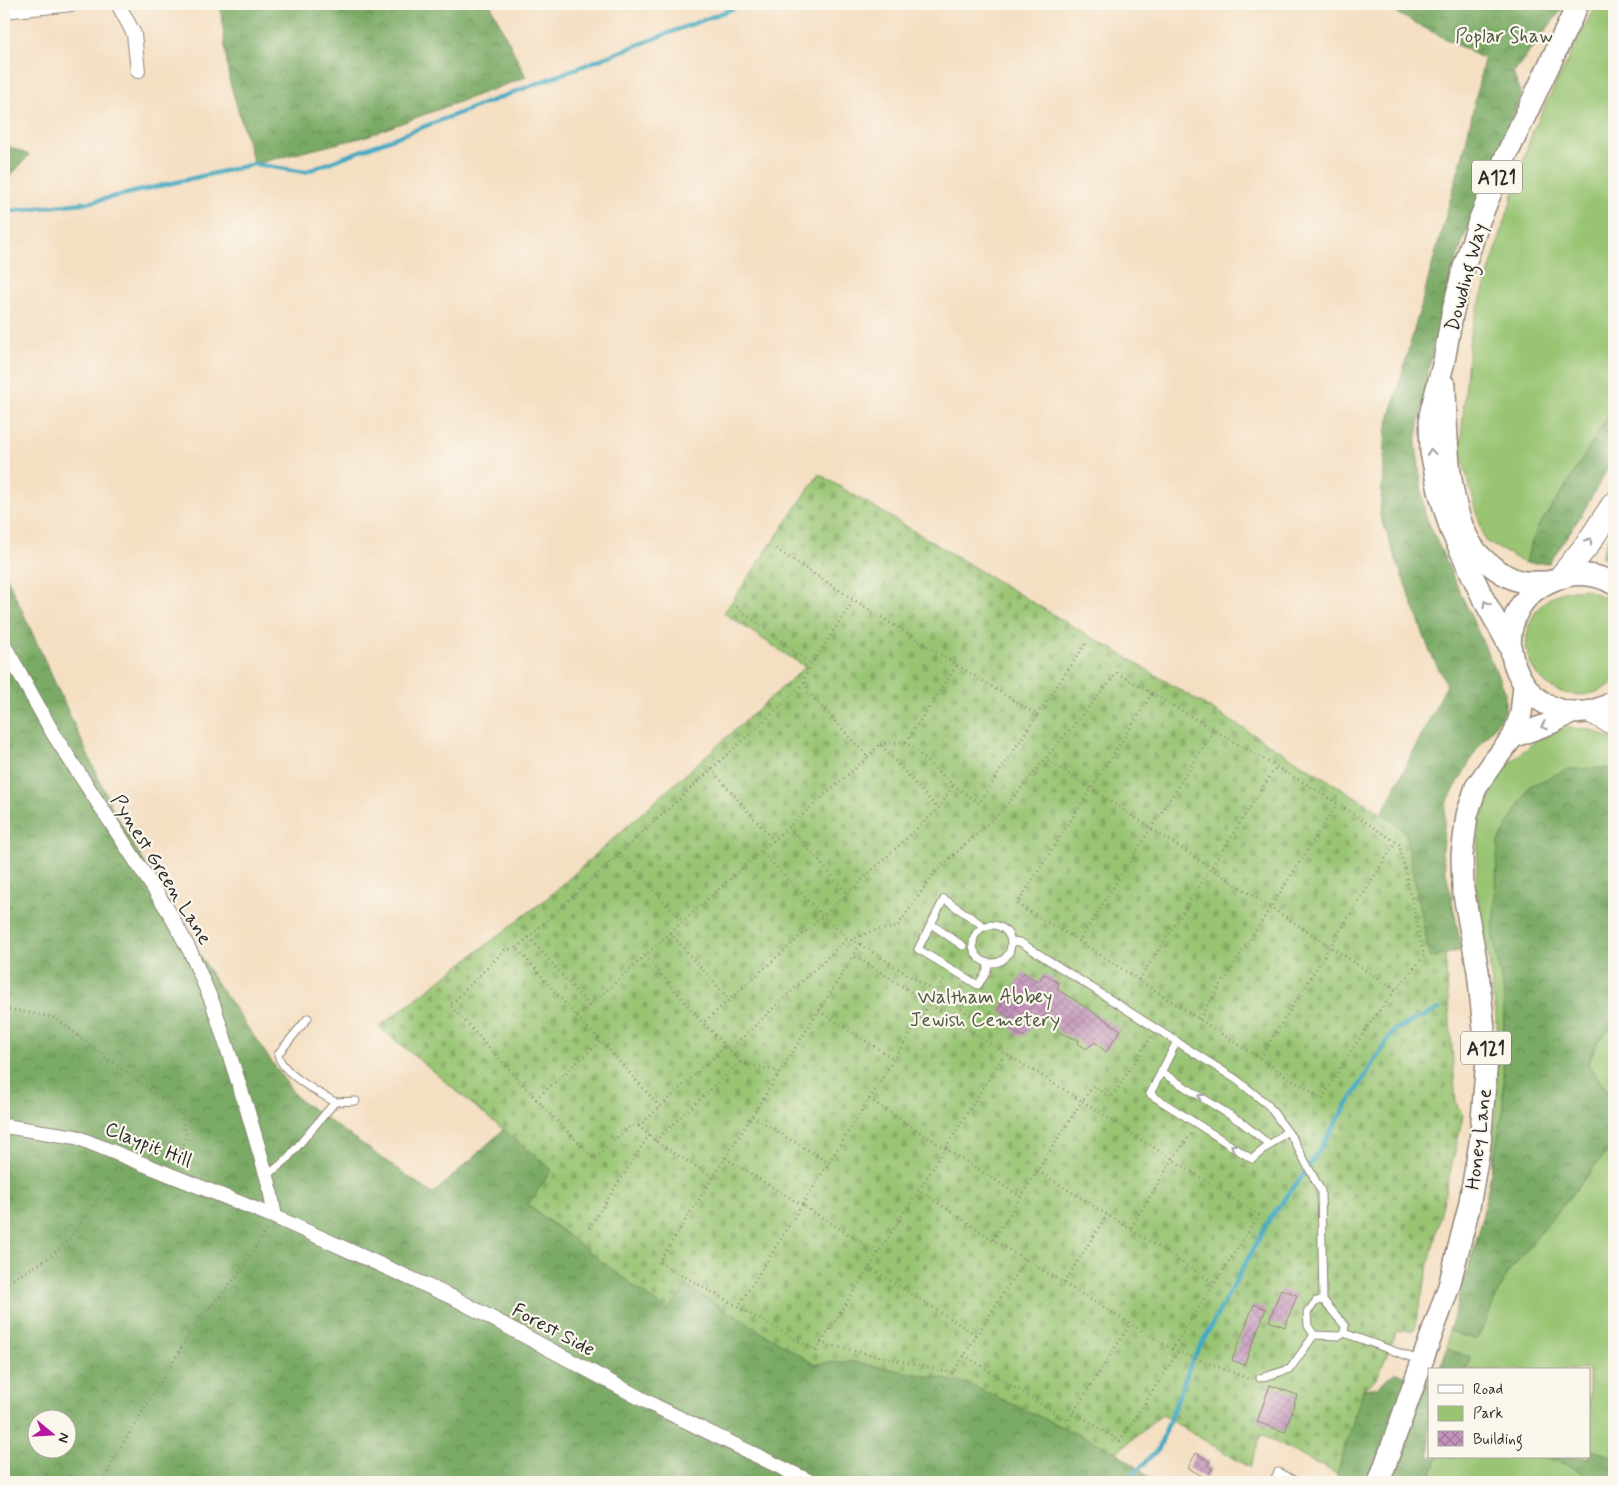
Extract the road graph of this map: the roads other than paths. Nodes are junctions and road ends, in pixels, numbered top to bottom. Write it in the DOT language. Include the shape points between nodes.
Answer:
graph roads {
  1 [pos="72,4"];
  2 [pos="118,4"];
  3 [pos="1578,4"];
  4 [pos="4,12"];
  5 [pos="138,70"];
  6 [pos="1444,361"];
  7 [pos="1614,504"];
  8 [pos="1554,579"];
  9 [pos="1614,584"];
  10 [pos="4,644"];
  11 [pos="1510,646"];
  12 [pos="1524,685"];
  13 [pos="1614,702"];
  14 [pos="1583,712"];
  15 [pos="1614,723"];
  16 [pos="1513,737"];
  17 [pos="931,924"];
  18 [pos="985,927"];
  19 [pos="1011,941"];
  20 [pos="963,946"];
  21 [pos="989,963"];
  22 [pos="308,1018"];
  23 [pos="1177,1041"];
  24 [pos="1161,1072"];
  25 [pos="356,1101"];
  26 [pos="336,1102"];
  27 [pos="4,1126"];
  28 [pos="1287,1131"];
  29 [pos="1270,1145"];
  30 [pos="267,1176"];
  31 [pos="275,1217"];
  32 [pos="1323,1300"];
  33 [pos="1344,1333"];
  34 [pos="1314,1335"];
  35 [pos="1422,1362"];
  36 [pos="1260,1378"];
  37 [pos="811,1482"];
  38 [pos="1273,1482"];
  39 [pos="1297,1482"];
  40 [pos="1379,1482"];
  1 -- 4 [label="street"];
  2 -- 5 [label="street" via="134,34"];
  3 -- 6 [label="main road, Dowding Way / A121" via="1479,221 1463,270"];
  6 -- 8 [label="main road, Dowding Way / A121" via="1447,452 1462,526 1473,548 1496,570 1519,581"];
  11 -- 6 [label="main road, Dowding Way / A121, one-way" via="1455,539 1439,491 1431,452 1430,415"];
  8 -- 7 [label="highway, one-way" via="1587,545"];
  8 -- 9 [label="main road, Dowding Way" via="1574,574 1592,575"];
  8 -- 11 [label="main road" via="1533,592 1520,607 1512,626"];
  10 -- 30 [label="street, Pynest Green Lane" via="54,735 169,912 191,953 213,1004"];
  11 -- 12 [label="main road" via="1517,674"];
  12 -- 14 [label="main road" via="1543,702 1561,710"];
  12 -- 16 [label="main road, Honey Lane / A121" via="1521,714"];
  13 -- 14 [label="main road"];
  14 -- 15 [label="highway"];
  14 -- 16 [label="main road, one-way"];
  16 -- 35 [label="main road, Honey Lane / A121" via="1476,787 1467,815 1462,855 1463,889 1478,971 1487,1059 1480,1143 1469,1206 1449,1286"];
  17 -- 18 [label="lane" via="944,899"];
  17 -- 20 [label="lane"];
  17 -- 21 [label="lane" via="918,950 978,985"];
  18 -- 19 [label="lane" via="1002,928"];
  18 -- 21 [label="lane" via="975,935 973,945 976,955"];
  19 -- 21 [label="lane" via="1005,958"];
  19 -- 23 [label="lane" via="1020,942"];
  22 -- 26 [label="lane" via="283,1046 278,1054 279,1060 287,1070"];
  23 -- 24 [label="lane"];
  23 -- 28 [label="lane" via="1237,1080 1268,1105"];
  29 -- 24 [label="lane, one-way" via="1241,1122"];
  29 -- 24 [label="lane, one-way" via="1252,1159 1150,1094"];
  25 -- 26 [label="lane"];
  26 -- 30 [label="lane" via="286,1160"];
  27 -- 31 [label="street, Claypit Hill" via="76,1137"];
  28 -- 29 [label="lane"];
  28 -- 32 [label="lane" via="1321,1191"];
  30 -- 31 [label="street, Pynest Green Lane"];
  31 -- 37 [label="street, Forest Side" via="456,1299 655,1406"];
  32 -- 33 [label="lane" via="1345,1326"];
  32 -- 34 [label="lane" via="1316,1300 1307,1313 1308,1326"];
  33 -- 34 [label="lane" via="1340,1336"];
  33 -- 35 [label="lane"];
  34 -- 36 [label="lane" via="1290,1369"];
  35 -- 40 [label="main road, Honey Lane / A121"];
  38 -- 39 [label="lane" via="1278,1472"];
}
